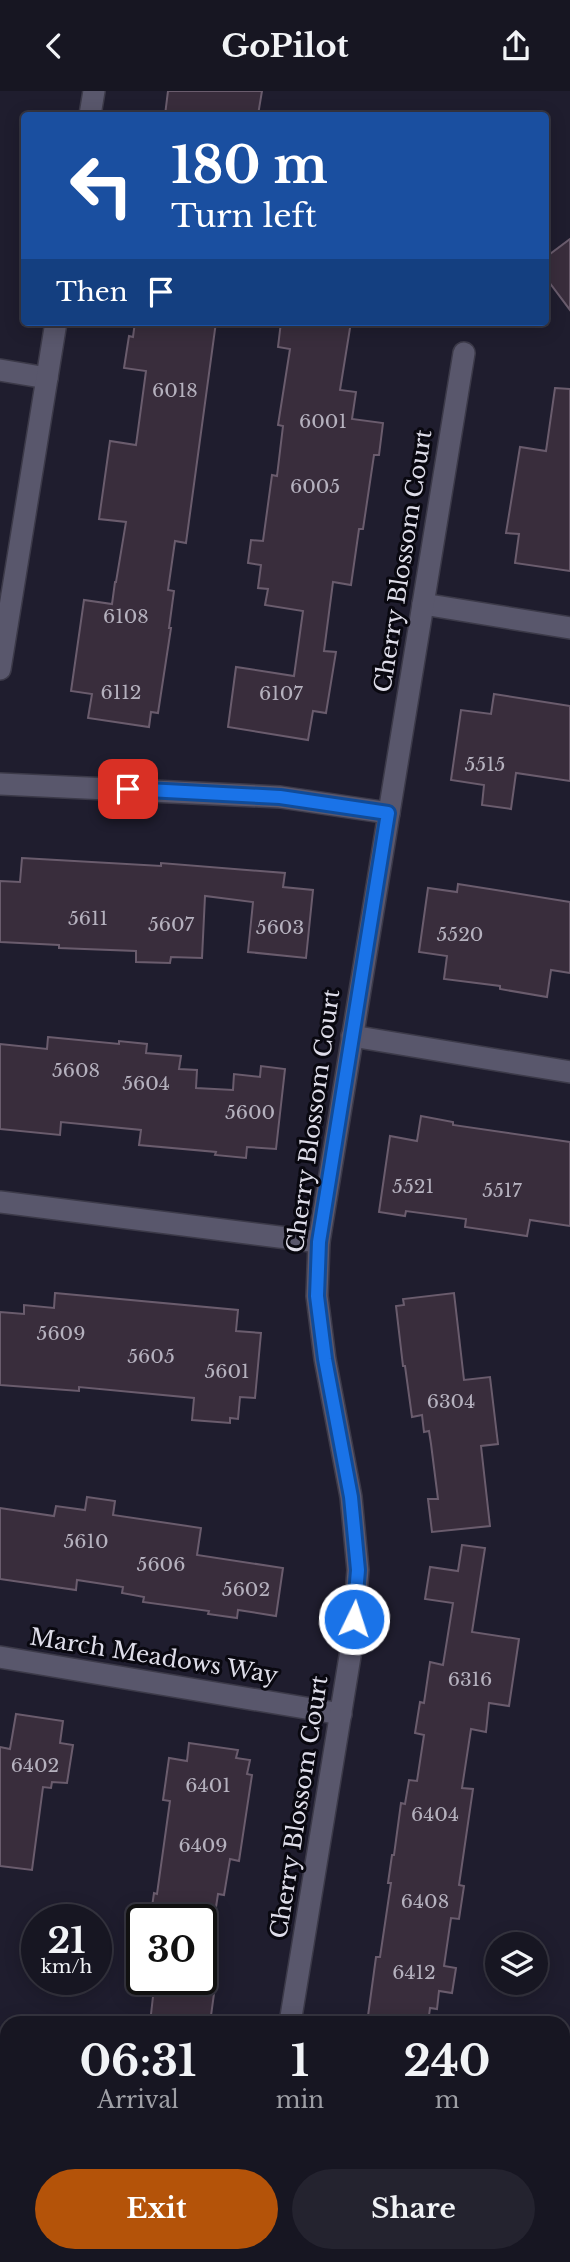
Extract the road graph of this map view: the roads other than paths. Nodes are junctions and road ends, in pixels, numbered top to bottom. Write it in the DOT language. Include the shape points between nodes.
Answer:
graph roads {
  1 [pos="94,91"];
  2 [pos="90,112"];
  3 [pos="55,326"];
  4 [pos="464,353"];
  5 [pos="0,370"];
  6 [pos="47,378"];
  7 [pos="423,604"];
  8 [pos="570,628"];
  9 [pos="0,669"];
  10 [pos="0,784"];
  11 [pos="388,813"];
  12 [pos="352,1036"];
  13 [pos="570,1072"];
  14 [pos="0,1202"];
  15 [pos="319,1242"];
  16 [pos="0,1657"];
  17 [pos="341,1714"];
  18 [pos="291,2016"];
  1 -- 2 [label="street"];
  3 -- 6 [label="street"];
  4 -- 7 [label="street, Cherry Blossom Court"];
  5 -- 6 [label="street"];
  6 -- 9 [label="street"];
  7 -- 8 [label="street"];
  7 -- 11 [label="street, Cherry Blossom Court"];
  10 -- 11 [label="street" via="280,797"];
  11 -- 12 [label="street, Cherry Blossom Court"];
  12 -- 13 [label="street"];
  12 -- 15 [label="street, Cherry Blossom Court"];
  14 -- 15 [label="street"];
  15 -- 17 [label="street, Cherry Blossom Court" via="317,1296 351,1497 358,1570"];
  16 -- 17 [label="street, March Meadows Way"];
  17 -- 18 [label="street, Cherry Blossom Court"];
}
